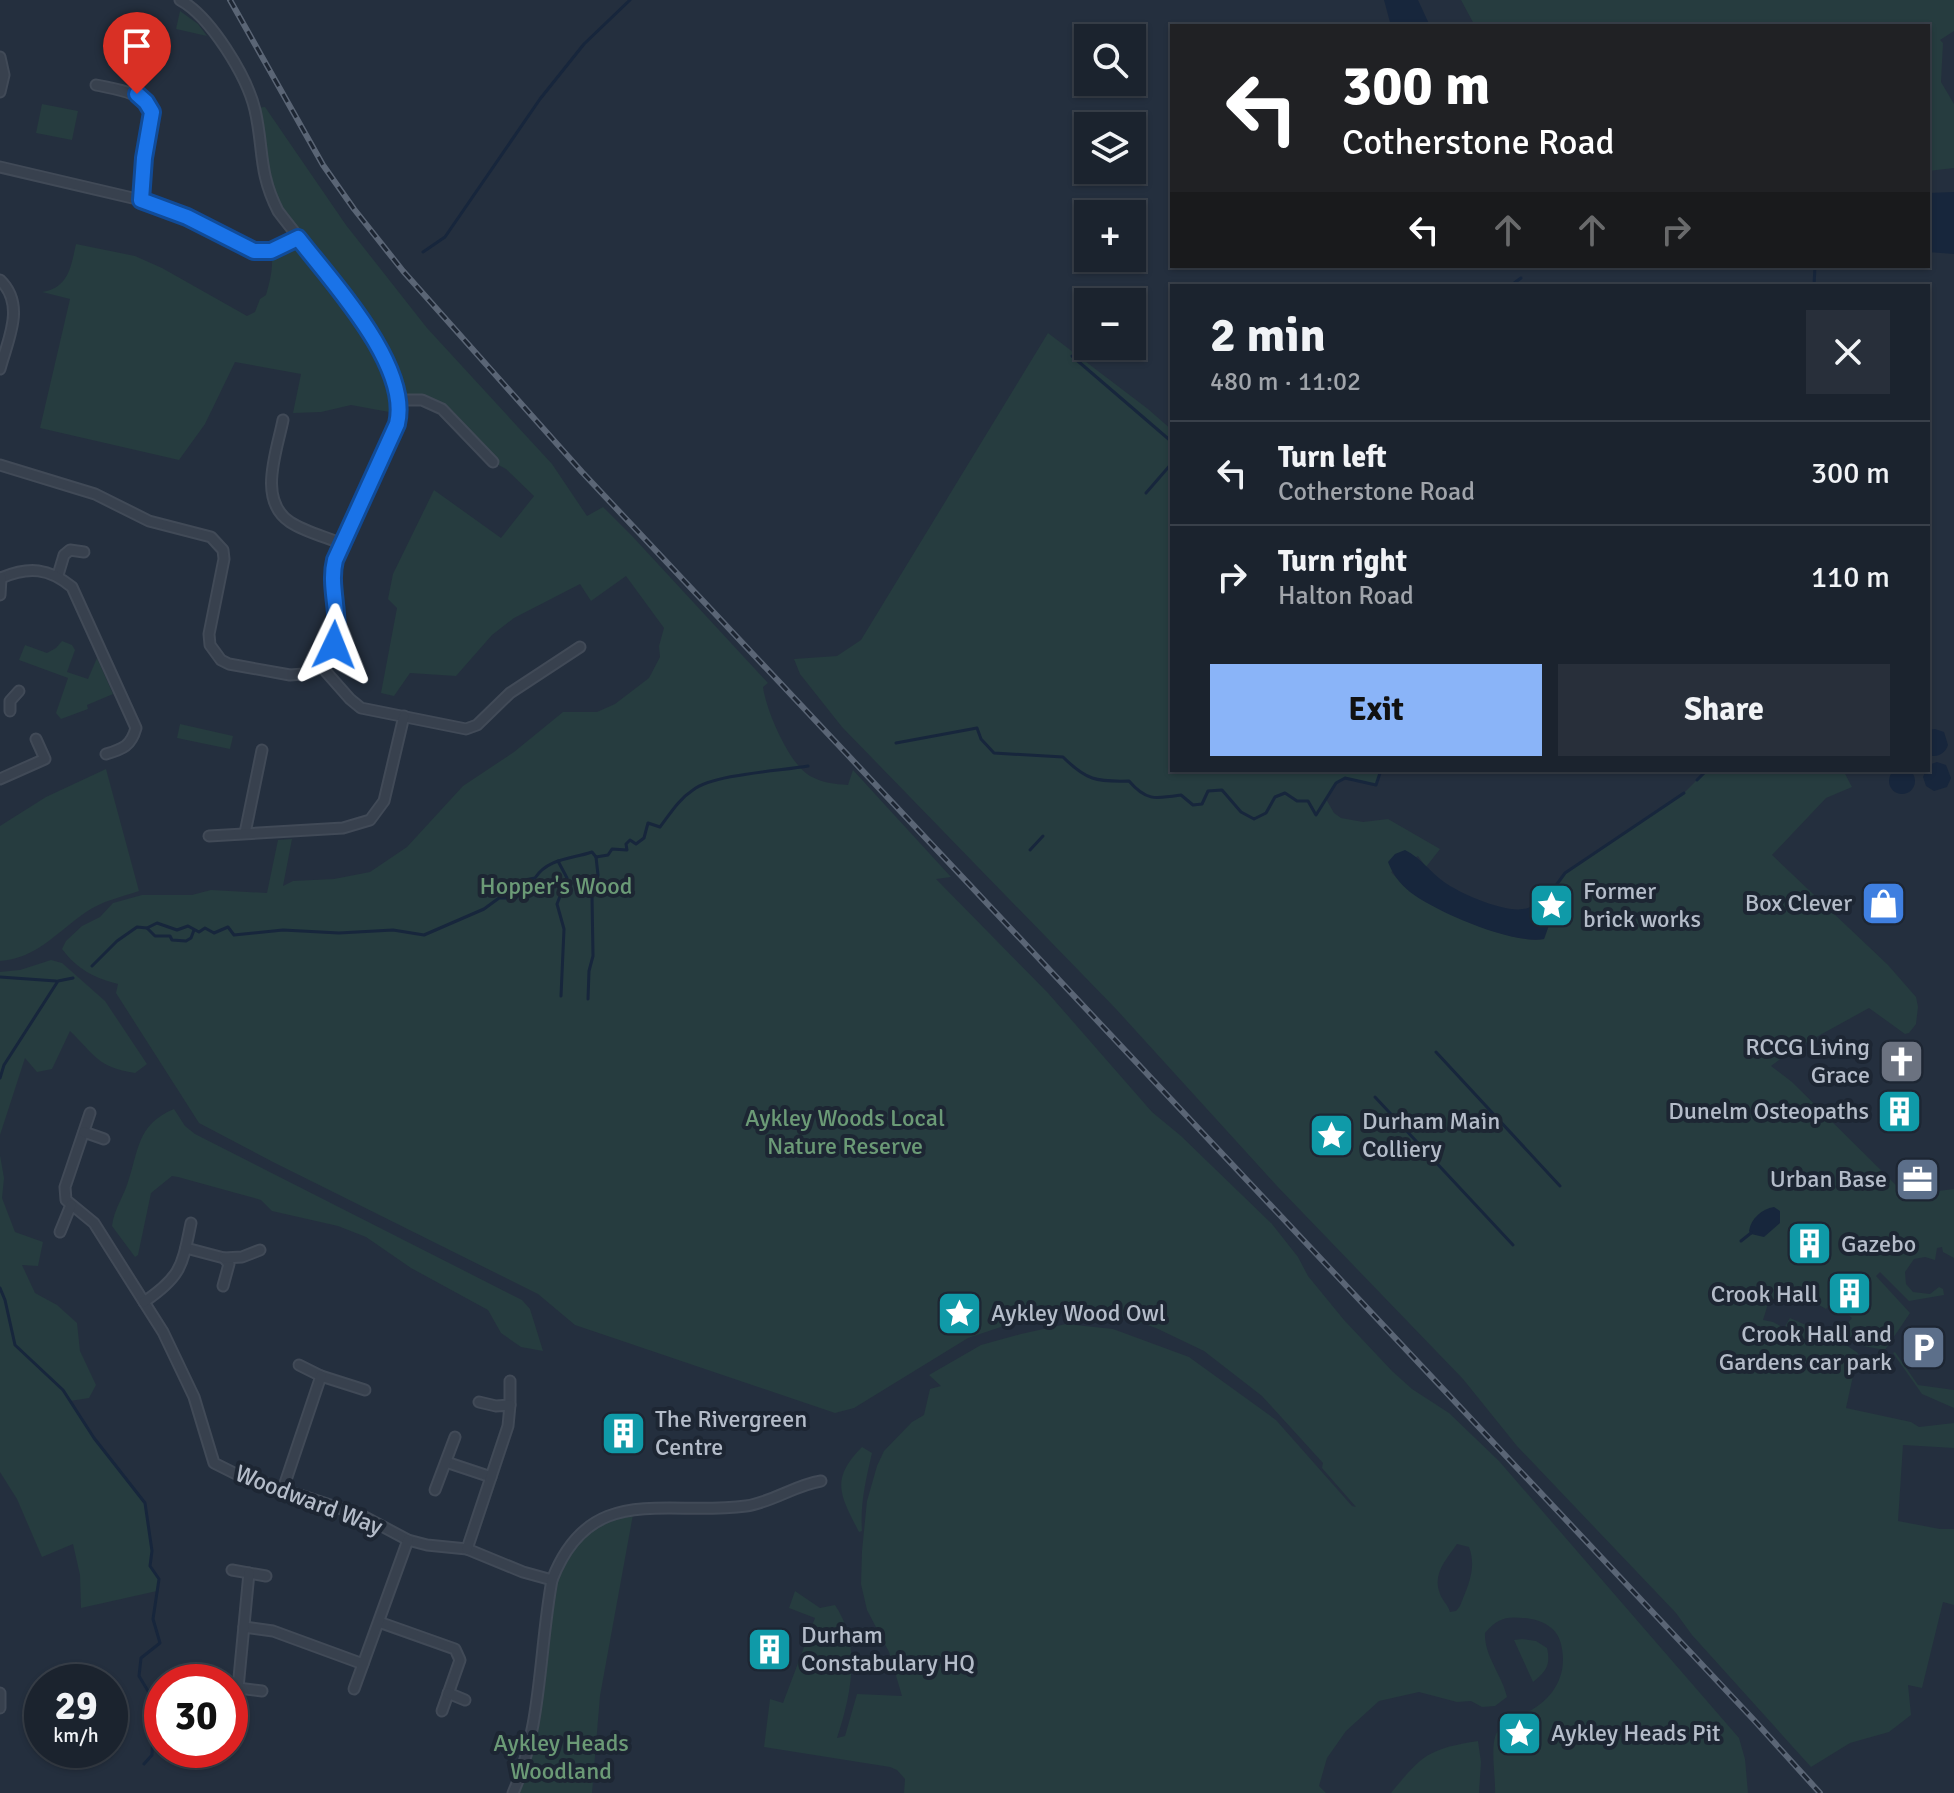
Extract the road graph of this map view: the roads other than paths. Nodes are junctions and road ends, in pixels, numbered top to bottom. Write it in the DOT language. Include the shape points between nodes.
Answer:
graph roads {
  1 [pos="180,0"];
  2 [pos="0,57"];
  3 [pos="96,85"];
  4 [pos="0,92"];
  5 [pos="0,167"];
  6 [pos="141,200"];
  7 [pos="298,238"];
  8 [pos="0,280"];
  9 [pos="0,369"];
  10 [pos="400,400"];
  11 [pos="283,420"];
  12 [pos="493,462"];
  13 [pos="0,465"];
  14 [pos="343,544"];
  15 [pos="84,552"];
  16 [pos="58,575"];
  17 [pos="1,578"];
  18 [pos="0,595"];
  19 [pos="580,647"];
  20 [pos="320,665"];
  21 [pos="19,691"];
  22 [pos="7,703"];
  23 [pos="404,716"];
  24 [pos="36,739"];
  25 [pos="262,750"];
  26 [pos="106,754"];
  27 [pos="0,779"];
  28 [pos="245,833"];
  29 [pos="209,836"];
  30 [pos="90,1113"];
  31 [pos="84,1132"];
  32 [pos="104,1139"];
  33 [pos="71,1205"];
  34 [pos="191,1223"];
  35 [pos="60,1232"];
  36 [pos="186,1248"];
  37 [pos="260,1250"];
  38 [pos="224,1258"];
  39 [pos="223,1286"];
  40 [pos="144,1302"];
  41 [pos="299,1365"];
  42 [pos="321,1376"];
  43 [pos="510,1381"];
  44 [pos="365,1390"];
  45 [pos="479,1402"];
  46 [pos="510,1405"];
  47 [pos="455,1437"];
  48 [pos="446,1462"];
  49 [pos="491,1477"];
  50 [pos="821,1481"];
  51 [pos="283,1489"];
  52 [pos="435,1490"];
  53 [pos="408,1540"];
  54 [pos="467,1549"];
  55 [pos="232,1570"];
  56 [pos="249,1573"];
  57 [pos="266,1576"];
  58 [pos="552,1580"];
  59 [pos="379,1622"];
  60 [pos="244,1627"];
  61 [pos="240,1664"];
  62 [pos="363,1664"];
  63 [pos="248,1689"];
  64 [pos="354,1689"];
  65 [pos="262,1691"];
  66 [pos="0,1693"];
  67 [pos="448,1693"];
  68 [pos="465,1700"];
  69 [pos="0,1708"];
  70 [pos="442,1711"];
  71 [pos="513,1793"];
  1 -- 7 [label="street" via="204,16 248,90 264,178 278,211"];
  2 -- 4 [label="street"];
  3 -- 6 [label="street" via="137,94 152,112"];
  5 -- 6 [label="street"];
  6 -- 7 [label="street" via="254,251 271,251"];
  7 -- 10 [label="street" via="381,349"];
  8 -- 9 [label="street" via="15,311"];
  10 -- 12 [label="street" via="422,400 442,409"];
  10 -- 14 [label="street" via="394,433"];
  11 -- 14 [label="street" via="271,482 276,504 291,522"];
  13 -- 20 [label="street" via="95,494 149,521 211,537 224,559 209,634 217,655 229,664 278,674 303,674"];
  14 -- 20 [label="street" via="332,572 337,633"];
  15 -- 16 [label="street" via="70,550 64,555"];
  16 -- 17 [label="street" via="32,569"];
  16 -- 26 [label="street" via="82,603 136,728 126,748"];
  17 -- 18 [label="street"];
  19 -- 23 [label="street" via="510,693 477,725 454,728"];
  20 -- 23 [label="street" via="361,708"];
  21 -- 22 [label="street"];
  23 -- 28 [label="street" via="384,801 370,820 343,828"];
  24 -- 27 [label="street" via="45,759"];
  25 -- 28 [label="street"];
  28 -- 29 [label="street"];
  30 -- 31 [label="street"];
  31 -- 32 [label="street"];
  31 -- 33 [label="street" via="65,1187"];
  33 -- 35 [label="street"];
  33 -- 40 [label="street, Woodward Way" via="94,1223"];
  34 -- 36 [label="street"];
  36 -- 38 [label="street"];
  36 -- 40 [label="street" via="181,1269"];
  37 -- 38 [label="street"];
  38 -- 39 [label="street" via="229,1264"];
  40 -- 51 [label="street, Woodward Way" via="194,1397 214,1463"];
  41 -- 42 [label="street"];
  42 -- 44 [label="street"];
  42 -- 51 [label="street"];
  43 -- 46 [label="street"];
  45 -- 46 [label="street"];
  46 -- 49 [label="street"];
  47 -- 48 [label="street"];
  48 -- 49 [label="street"];
  48 -- 52 [label="street"];
  49 -- 54 [label="street"];
  50 -- 58 [label="street" via="742,1506 613,1513 571,1543"];
  51 -- 53 [label="street, Woodward Way" via="363,1516"];
  53 -- 54 [label="street, Woodward Way"];
  53 -- 59 [label="street"];
  54 -- 58 [label="street, Woodward Way"];
  55 -- 56 [label="street"];
  56 -- 57 [label="street"];
  56 -- 60 [label="street"];
  58 -- 71 [label="street" via="531,1732"];
  59 -- 62 [label="street"];
  59 -- 67 [label="street" via="455,1649 460,1660"];
  60 -- 61 [label="street"];
  60 -- 62 [label="street" via="273,1631"];
  62 -- 64 [label="street"];
  63 -- 65 [label="street"];
  66 -- 69 [label="street"];
  67 -- 68 [label="street"];
  67 -- 70 [label="street"];
}
